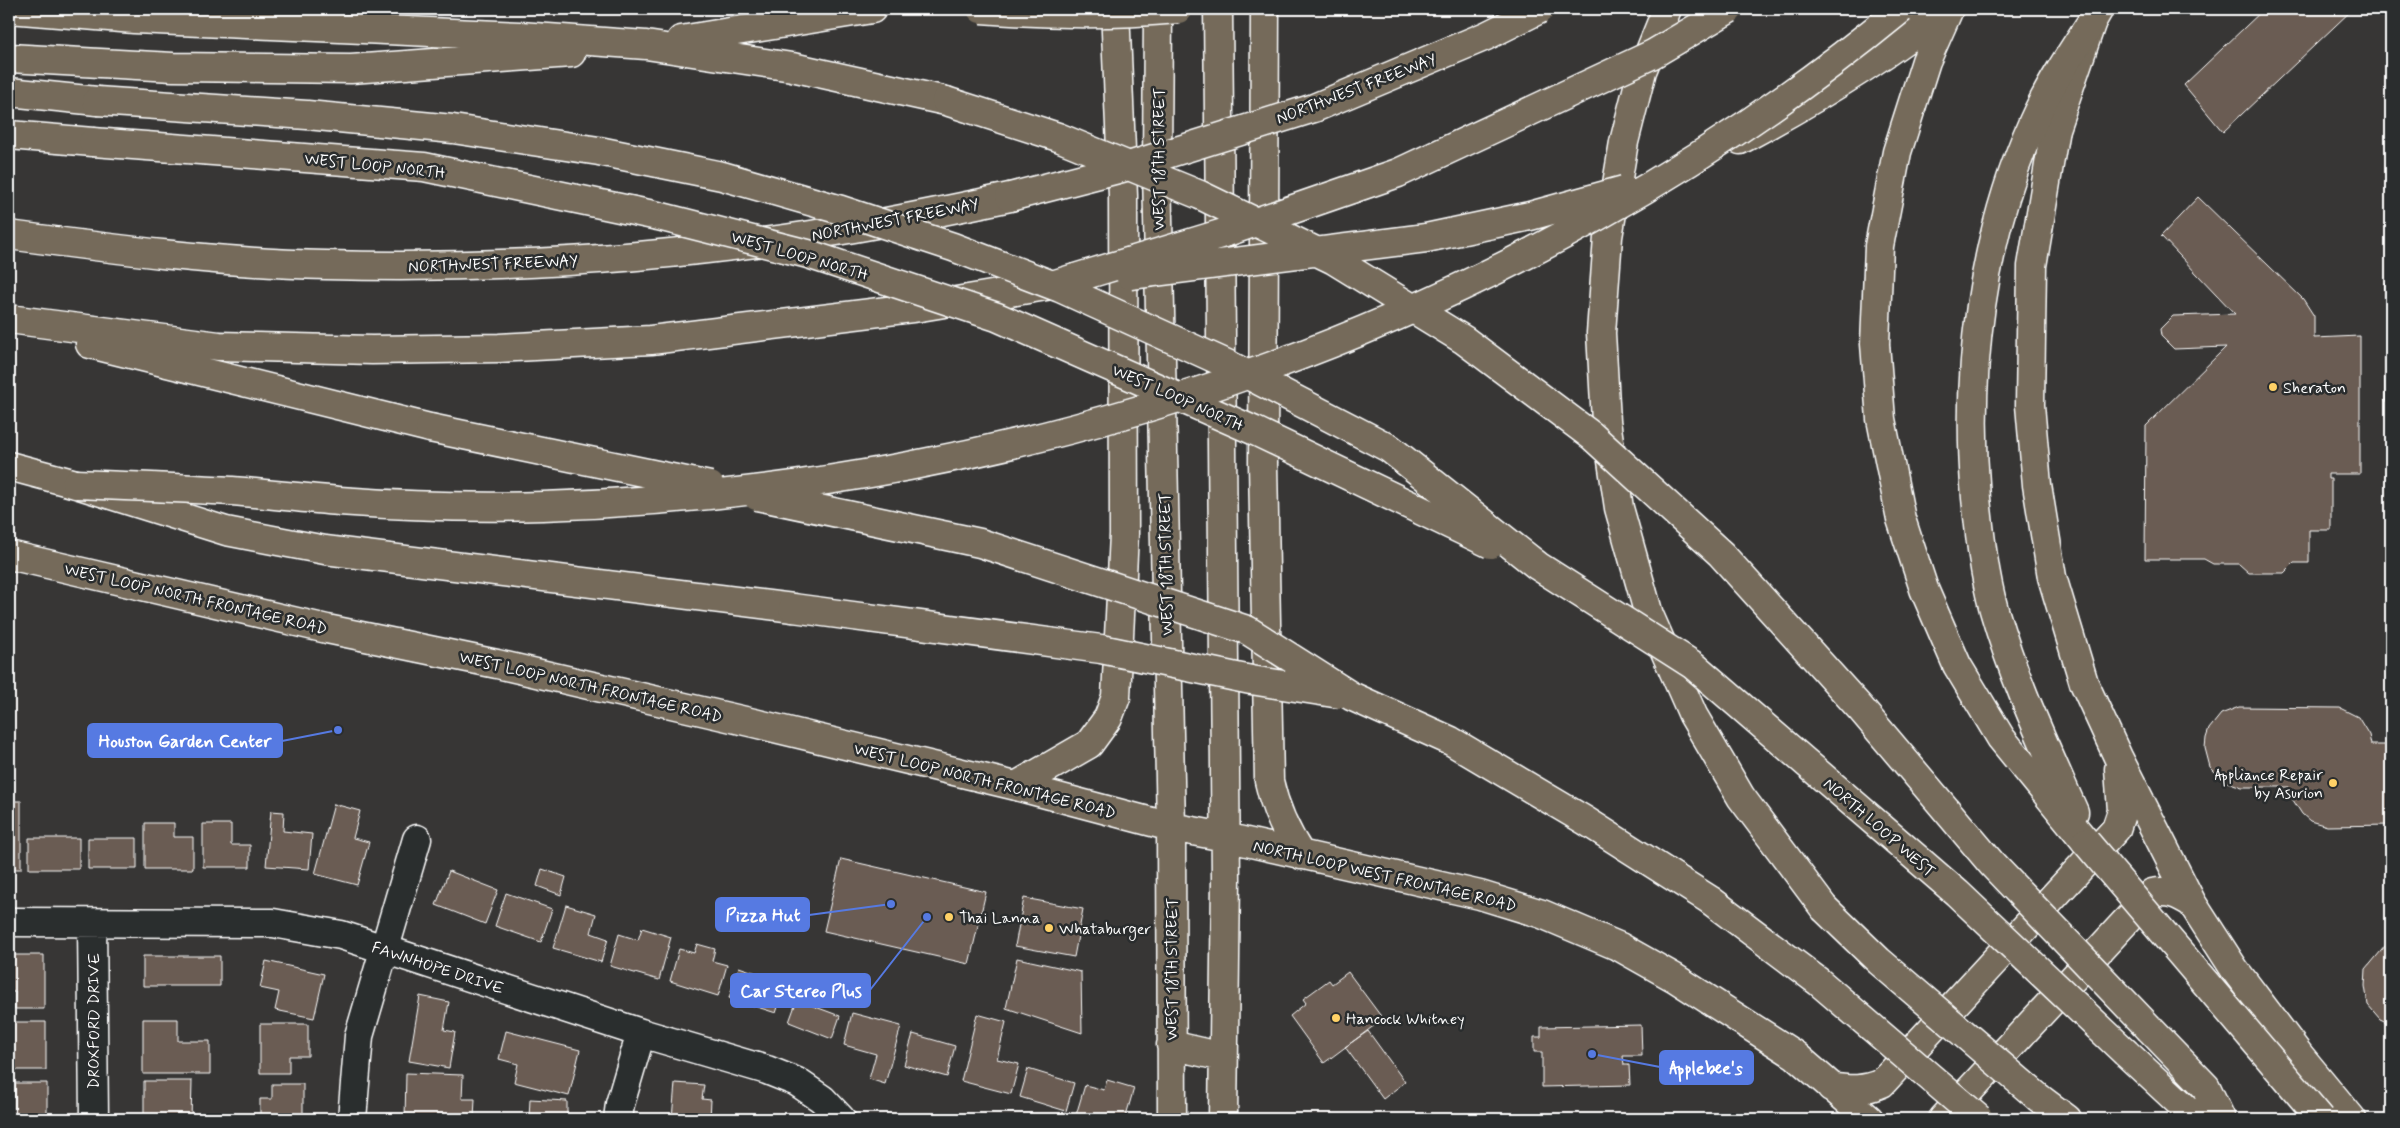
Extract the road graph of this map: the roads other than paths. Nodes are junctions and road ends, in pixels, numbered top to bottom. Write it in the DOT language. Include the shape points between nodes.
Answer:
graph roads {
  1 [pos="872,9"];
  2 [pos="974,9"];
  3 [pos="1115,9"];
  4 [pos="1158,9"];
  5 [pos="1178,9"];
  6 [pos="1218,9"];
  7 [pos="1265,9"];
  8 [pos="1540,9"];
  9 [pos="1667,9"];
  10 [pos="1729,9"];
  11 [pos="1901,9"];
  12 [pos="1948,9"];
  13 [pos="9,10"];
  14 [pos="2096,15"];
  15 [pos="9,58"];
  16 [pos="9,92"];
  17 [pos="9,135"];
  18 [pos="9,235"];
  19 [pos="1052,284"];
  20 [pos="9,319"];
  21 [pos="9,324"];
  22 [pos="9,466"];
  23 [pos="76,484"];
  24 [pos="9,555"];
  25 [pos="1538,566"];
  26 [pos="1351,696"];
  27 [pos="2118,757"];
  28 [pos="1016,786"];
  29 [pos="1171,827"];
  30 [pos="1225,837"];
  31 [pos="418,839"];
  32 [pos="2086,842"];
  33 [pos="1301,855"];
  34 [pos="2192,903"];
  35 [pos="9,922"];
  36 [pos="92,923"];
  37 [pos="383,950"];
  38 [pos="641,1033"];
  39 [pos="1171,1045"];
  40 [pos="1223,1057"];
  41 [pos="1831,1087"];
  42 [pos="94,1119"];
  43 [pos="352,1119"];
  44 [pos="618,1119"];
  45 [pos="841,1119"];
  46 [pos="1172,1119"];
  47 [pos="1223,1119"];
  48 [pos="1869,1119"];
  49 [pos="1943,1119"];
  50 [pos="1979,1119"];
  51 [pos="2067,1119"];
  52 [pos="2197,1119"];
  53 [pos="2221,1119"];
  54 [pos="2322,1119"];
  55 [pos="2352,1119"];
  1 -- 15 [label="main road" via="732,33 579,53 423,65 341,69 173,67"];
  2 -- 5 [label="main road, bridge" via="1125,13"];
  3 -- 28 [label="main road" via="1123,196 1124,514 1116,697 1108,718 1089,744"];
  4 -- 29 [label="main road, WEST 18TH STREET" via="1157,170"];
  6 -- 30 [label="main road"];
  7 -- 33 [label="main road" via="1263,463 1268,781 1285,831"];
  8 -- 18 [label="main road, NORTHWEST FREEWAY, bridge" via="1486,36 1314,108 1122,168 1010,197 810,235 682,252 551,263 438,266 324,265 217,259"];
  9 -- 51 [label="main road, bridge" via="1642,71 1628,124 1608,238 1601,333 1606,421 1620,508 1649,615 1693,715 1740,798 1824,908 1880,961"];
  10 -- 19 [label="main road, bridge" via="1653,54 1398,173 1227,232"];
  11 -- 23 [label="main road, bridge" via="1789,94 1691,159 1598,216 1478,277 1393,317 1297,356 1184,396 1064,432 899,469 773,487 665,499 545,506 449,507 234,491"];
  12 -- 19 [label="main road, bridge" via="1900,45 1817,98 1730,145 1633,187 1530,216 1426,238"];
  12 -- 32 [label="main road" via="1926,61 1896,152 1879,246 1875,344 1881,419 1901,519 1924,588 1957,665 2001,738"];
  13 -- 53 [label="main road, bridge" via="646,45 792,67 946,101 1058,136 1200,195 1334,260 1464,340 1592,436 1721,554 1861,708 1992,864 2206,1087"];
  14 -- 27 [label="main road" via="2055,130 2032,266 2030,405 2037,485 2052,576 2084,683"];
  14 -- 32 [label="main road" via="2054,80 2010,181 1986,270 1975,351 1972,445 1980,539 1994,608 2013,673"];
  16 -- 25 [label="main road, bridge" via="444,128 590,149 722,176 850,213 1060,288 1227,364 1389,448"];
  17 -- 25 [label="main road, WEST LOOP NORTH, bridge" via="424,167 658,216 808,254 997,317 1256,431"];
  19 -- 20 [label="main road" via="920,307 651,340 499,348 372,350 219,346"];
  21 -- 26 [label="main road, bridge" via="430,428 980,543 1247,630"];
  22 -- 23 [label="main road"];
  23 -- 26 [label="main road, bridge" via="226,531 324,550 1101,649 1251,680"];
  24 -- 28 [label="main road, WEST LOOP NORTH FRONTAGE ROAD" via="327,629 754,722"];
  25 -- 52 [label="main road, NORTH LOOP WEST, bridge" via="1693,666 1957,893"];
  26 -- 50 [label="main road, bridge" via="1451,741 1710,900 1819,982"];
  27 -- 34 [label="main road"];
  27 -- 41 [label="main road" via="2122,812 2116,829 1882,1083 1855,1091"];
  28 -- 29 [label="main road, WEST LOOP NORTH FRONTAGE ROAD"];
  29 -- 30 [label="main road, NORTH LOOP WEST FRONTAGE ROAD"];
  29 -- 39 [label="main road, WEST 18TH STREET"];
  30 -- 33 [label="main road, NORTH LOOP WEST FRONTAGE ROAD"];
  30 -- 40 [label="main road"];
  31 -- 37 [label="street"];
  32 -- 54 [label="main road, bridge"];
  33 -- 41 [label="main road, NORTH LOOP WEST FRONTAGE ROAD" via="1480,895 1542,914 1620,947 1675,978 1795,1055"];
  34 -- 49 [label="main road" via="2166,891 2152,893"];
  34 -- 55 [label="main road" via="2235,970"];
  35 -- 36 [label="street, FAWNHOPE DRIVE"];
  36 -- 37 [label="street, FAWNHOPE DRIVE" via="273,923 341,935"];
  36 -- 42 [label="street, DROXFORD DRIVE"];
  37 -- 38 [label="street, FAWNHOPE DRIVE"];
  37 -- 43 [label="street" via="359,1036"];
  38 -- 44 [label="street"];
  38 -- 45 [label="street, FAWNHOPE DRIVE" via="797,1082 822,1099"];
  39 -- 40 [label="main road"];
  39 -- 46 [label="main road, WEST 18TH STREET"];
  40 -- 47 [label="main road"];
  41 -- 48 [label="main road, NORTH LOOP WEST FRONTAGE ROAD"];
}
